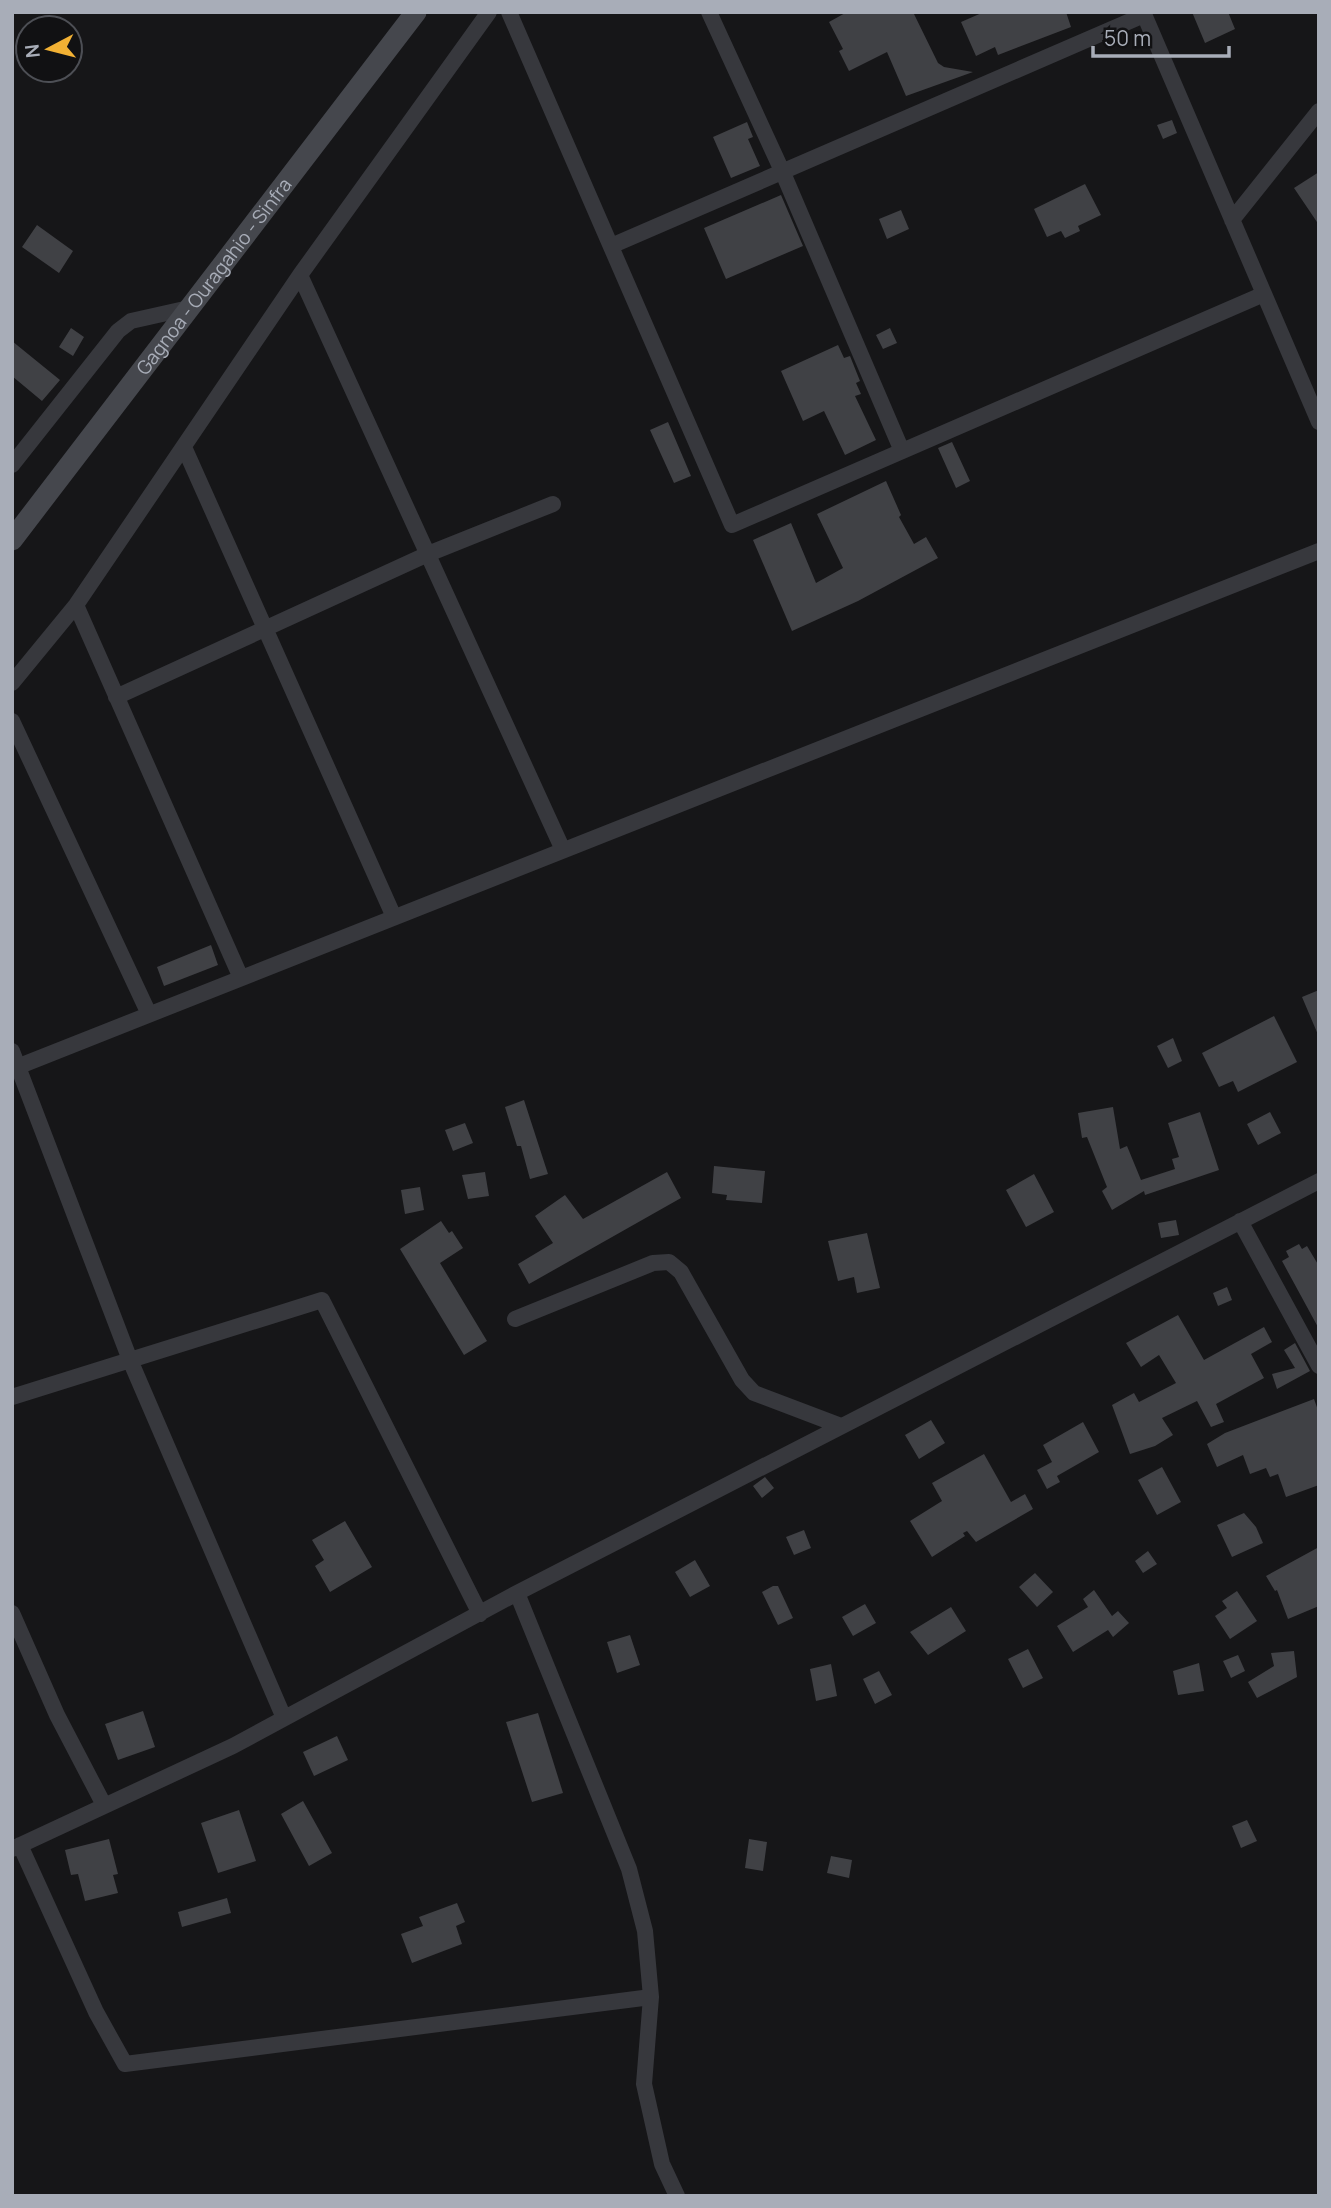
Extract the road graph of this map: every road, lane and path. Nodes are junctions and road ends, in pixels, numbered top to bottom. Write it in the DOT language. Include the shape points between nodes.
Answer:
graph roads {
  1 [pos="416,12"];
  2 [pos="489,12"];
  3 [pos="509,12"];
  4 [pos="709,12"];
  5 [pos="1143,13"];
  6 [pos="1319,111"];
  7 [pos="783,173"];
  8 [pos="1232,220"];
  9 [pos="611,246"];
  10 [pos="300,275"];
  11 [pos="1264,294"];
  12 [pos="190,308"];
  13 [pos="1319,422"];
  14 [pos="184,447"];
  15 [pos="902,451"];
  16 [pos="12,465"];
  17 [pos="553,504"];
  18 [pos="12,540"];
  19 [pos="1319,551"];
  20 [pos="428,554"];
  21 [pos="76,605"];
  22 [pos="266,629"];
  23 [pos="12,683"];
  24 [pos="116,697"];
  25 [pos="12,721"];
  26 [pos="563,850"];
  27 [pos="394,917"];
  28 [pos="241,978"];
  29 [pos="149,1014"];
  30 [pos="12,1051"];
  31 [pos="15,1068"];
  32 [pos="1319,1181"];
  33 [pos="1240,1221"];
  34 [pos="515,1319"];
  35 [pos="130,1360"];
  36 [pos="1319,1366"];
  37 [pos="12,1397"];
  38 [pos="841,1426"];
  39 [pos="517,1593"];
  40 [pos="12,1613"];
  41 [pos="481,1614"];
  42 [pos="284,1718"];
  43 [pos="104,1805"];
  44 [pos="16,1847"];
  45 [pos="651,1997"];
  46 [pos="677,2196"];
  1 -- 12 [label="main road, Gagnoa - Ouragahio - Sinfra"];
  2 -- 10 [label="street"];
  3 -- 9 [label="street"];
  4 -- 7 [label="street"];
  5 -- 7 [label="street"];
  5 -- 8 [label="street"];
  6 -- 8 [label="street"];
  7 -- 9 [label="street"];
  7 -- 15 [label="street"];
  8 -- 11 [label="street"];
  9 -- 15 [label="street" via="732,525"];
  10 -- 14 [label="street"];
  10 -- 20 [label="street"];
  11 -- 13 [label="street"];
  11 -- 15 [label="street"];
  12 -- 16 [label="street" via="131,321 118,331"];
  12 -- 18 [label="main road, Gagnoa - Ouragahio - Sinfra"];
  14 -- 21 [label="street"];
  14 -- 22 [label="street"];
  17 -- 20 [label="street"];
  19 -- 26 [label="street"];
  20 -- 22 [label="street"];
  20 -- 26 [label="street"];
  21 -- 23 [label="street"];
  21 -- 24 [label="street"];
  22 -- 24 [label="street"];
  22 -- 27 [label="street"];
  24 -- 28 [label="street"];
  25 -- 29 [label="street"];
  26 -- 27 [label="street"];
  27 -- 28 [label="street"];
  28 -- 29 [label="street"];
  29 -- 31 [label="street"];
  30 -- 31 [label="street"];
  31 -- 35 [label="street"];
  32 -- 33 [label="street"];
  33 -- 36 [label="street"];
  33 -- 38 [label="street"];
  34 -- 38 [label="street" via="653,1263 669,1262 681,1272 742,1380 754,1393"];
  35 -- 37 [label="street"];
  35 -- 41 [label="street" via="322,1300"];
  35 -- 42 [label="street"];
  38 -- 39 [label="street"];
  39 -- 41 [label="street"];
  39 -- 45 [label="street" via="629,1869 645,1931"];
  40 -- 43 [label="street"];
  41 -- 42 [label="street"];
  42 -- 43 [label="street"];
  43 -- 44 [label="street"];
  44 -- 45 [label="street" via="125,2064"];
  45 -- 46 [label="street" via="644,2084 662,2164"];
}
